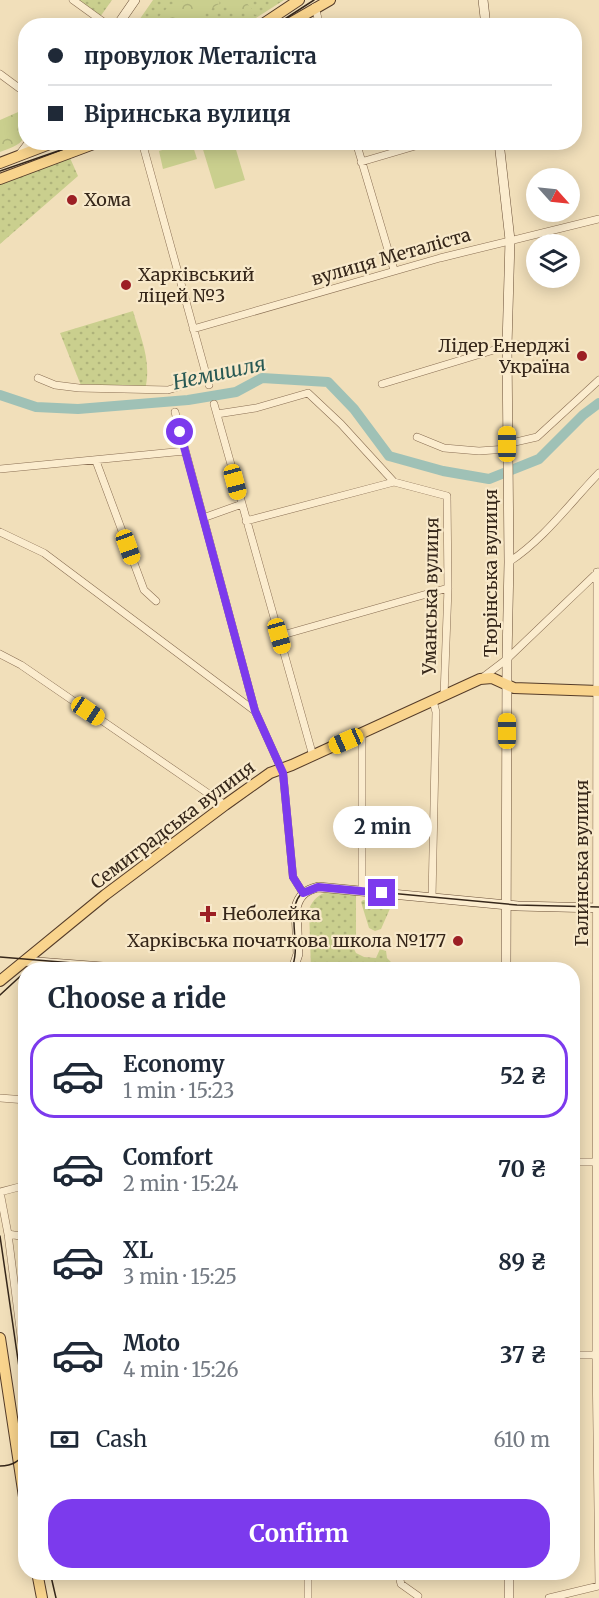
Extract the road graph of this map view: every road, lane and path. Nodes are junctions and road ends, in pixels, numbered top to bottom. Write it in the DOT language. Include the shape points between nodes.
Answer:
graph roads {
  1 [pos="73,0"];
  2 [pos="135,0"];
  3 [pos="299,0"];
  4 [pos="330,0"];
  5 [pos="483,0"];
  6 [pos="315,7"];
  7 [pos="98,18"];
  8 [pos="123,18"];
  9 [pos="272,18"];
  10 [pos="298,18"];
  11 [pos="318,18"];
  12 [pos="485,18"];
  13 [pos="0,74"];
  14 [pos="18,87"];
  15 [pos="24,150"];
  16 [pos="33,150"];
  17 [pos="77,150"];
  18 [pos="144,150"];
  19 [pos="358,150"];
  20 [pos="402,150"];
  21 [pos="500,150"];
  22 [pos="20,155"];
  23 [pos="361,162"];
  24 [pos="0,163"];
  25 [pos="0,178"];
  26 [pos="599,219"];
  27 [pos="510,240"];
  28 [pos="394,270"];
  29 [pos="193,329"];
  30 [pos="525,344"];
  31 [pos="507,346"];
  32 [pos="38,378"];
  33 [pos="599,380"];
  34 [pos="382,384"];
  35 [pos="214,404"];
  36 [pos="176,412"];
  37 [pos="217,414"];
  38 [pos="417,437"];
  39 [pos="507,449"];
  40 [pos="185,451"];
  41 [pos="96,461"];
  42 [pos="0,469"];
  43 [pos="599,473"];
  44 [pos="394,482"];
  45 [pos="242,504"];
  46 [pos="203,518"];
  47 [pos="246,521"];
  48 [pos="0,532"];
  49 [pos="510,562"];
  50 [pos="598,571"];
  51 [pos="448,588"];
  52 [pos="156,601"];
  53 [pos="279,636"];
  54 [pos="0,654"];
  55 [pos="507,658"];
  56 [pos="480,679"];
  57 [pos="507,684"];
  58 [pos="598,691"];
  59 [pos="444,696"];
  60 [pos="433,701"];
  61 [pos="255,711"];
  62 [pos="362,733"];
  63 [pos="313,756"];
  64 [pos="281,768"];
  65 [pos="225,805"];
  66 [pos="362,891"];
  67 [pos="303,893"];
  68 [pos="432,898"];
  69 [pos="506,905"];
  70 [pos="598,908"];
  71 [pos="24,961"];
  72 [pos="37,962"];
  73 [pos="295,962"];
  74 [pos="506,962"];
  75 [pos="18,966"];
  76 [pos="0,981"];
  77 [pos="0,1098"];
  78 [pos="18,1099"];
  79 [pos="598,1161"];
  80 [pos="580,1162"];
  81 [pos="18,1187"];
  82 [pos="0,1192"];
  83 [pos="8,1234"];
  84 [pos="18,1236"];
  85 [pos="18,1313"];
  86 [pos="0,1338"];
  87 [pos="580,1355"];
  88 [pos="598,1355"];
  89 [pos="18,1457"];
  90 [pos="39,1580"];
  91 [pos="308,1580"];
  92 [pos="400,1580"];
  93 [pos="508,1580"];
  94 [pos="599,1586"];
  95 [pos="418,1596"];
  96 [pos="42,1598"];
  97 [pos="308,1598"];
  98 [pos="509,1598"];
  99 [pos="549,1598"];
  1 -- 7 [label="street"];
  2 -- 8 [label="main road"];
  3 -- 9 [label="main road"];
  4 -- 6 [label="main road"];
  5 -- 12 [label="main road"];
  6 -- 10 [label="main road"];
  6 -- 11 [label="street"];
  13 -- 14 [label="street"];
  15 -- 22 [label="main road"];
  16 -- 22 [label="main road"];
  17 -- 25 [label="main road"];
  18 -- 29 [label="street"];
  19 -- 23 [label="street"];
  20 -- 23 [label="street"];
  21 -- 27 [label="main road, Тюрінська вулиця"];
  22 -- 24 [label="main road"];
  22 -- 25 [label="main road"];
  23 -- 28 [label="street"];
  26 -- 27 [label="street, вулиця Металіста"];
  27 -- 28 [label="street, вулиця Металіста"];
  27 -- 31 [label="main road, Тюрінська вулиця"];
  28 -- 29 [label="street, вулиця Металіста"];
  29 -- 32 [label="street" via="208,382 168,390 79,388"];
  30 -- 31 [label="street"];
  31 -- 34 [label="street"];
  31 -- 39 [label="main road, Тюрінська вулиця"];
  33 -- 39 [label="street" via="537,437"];
  35 -- 37 [label="street"];
  36 -- 40 [label="street"];
  37 -- 44 [label="street" via="308,393"];
  37 -- 45 [label="street"];
  38 -- 39 [label="street" via="444,448"];
  39 -- 49 [label="main road, Тюрінська вулиця"];
  40 -- 41 [label="street"];
  40 -- 46 [label="street"];
  41 -- 42 [label="street"];
  41 -- 52 [label="street" via="144,590"];
  43 -- 49 [label="street"];
  44 -- 47 [label="street"];
  44 -- 51 [label="street, Уманська вулиця" via="447,496"];
  45 -- 46 [label="street"];
  45 -- 47 [label="street"];
  46 -- 61 [label="street"];
  47 -- 53 [label="street"];
  48 -- 61 [label="street" via="44,553"];
  49 -- 55 [label="main road, Тюрінська вулиця"];
  50 -- 55 [label="street, Семиградська вулиця"];
  50 -- 58 [label="street, Галинська вулиця"];
  51 -- 53 [label="street"];
  51 -- 59 [label="street, Уманська вулиця"];
  53 -- 63 [label="street"];
  54 -- 65 [label="street"];
  55 -- 56 [label="street, Семиградська вулиця"];
  55 -- 57 [label="main road, Тюрінська вулиця"];
  56 -- 57 [label="main road" via="492,678"];
  56 -- 59 [label="main road, Семиградська вулиця"];
  57 -- 58 [label="main road" via="514,688"];
  57 -- 69 [label="main road, Тюрінська вулиця"];
  58 -- 70 [label="street, Галинська вулиця"];
  59 -- 60 [label="main road, Семиградська вулиця"];
  60 -- 62 [label="main road, Семиградська вулиця"];
  60 -- 68 [label="street" via="436,712"];
  61 -- 64 [label="street"];
  62 -- 63 [label="main road, Семиградська вулиця"];
  62 -- 66 [label="street"];
  63 -- 64 [label="main road, Семиградська вулиця"];
  64 -- 65 [label="main road, Семиградська вулиця"];
  64 -- 67 [label="street" via="293,877"];
  65 -- 71 [label="main road, Семиградська вулиця"];
  66 -- 67 [label="main road" via="318,887"];
  66 -- 68 [label="main road"];
  67 -- 73 [label="main road" via="296,908"];
  68 -- 69 [label="main road"];
  69 -- 70 [label="main road"];
  69 -- 74 [label="main road, Тюрінська вулиця"];
  70 -- 79 [label="street, Галинська вулиця"];
  71 -- 72 [label="main road"];
  75 -- 76 [label="main road, Семиградська вулиця"];
  77 -- 78 [label="street"];
  79 -- 80 [label="street"];
  79 -- 88 [label="street, Галинська вулиця"];
  81 -- 82 [label="street"];
  82 -- 83 [label="street"];
  83 -- 84 [label="street"];
  83 -- 85 [label="street"];
  86 -- 89 [label="main road"];
  87 -- 88 [label="street"];
  88 -- 94 [label="street, Галинська вулиця"];
  90 -- 96 [label="main road"];
  91 -- 97 [label="street"];
  92 -- 95 [label="street"];
  93 -- 98 [label="main road"];
  94 -- 99 [label="street"];
}
